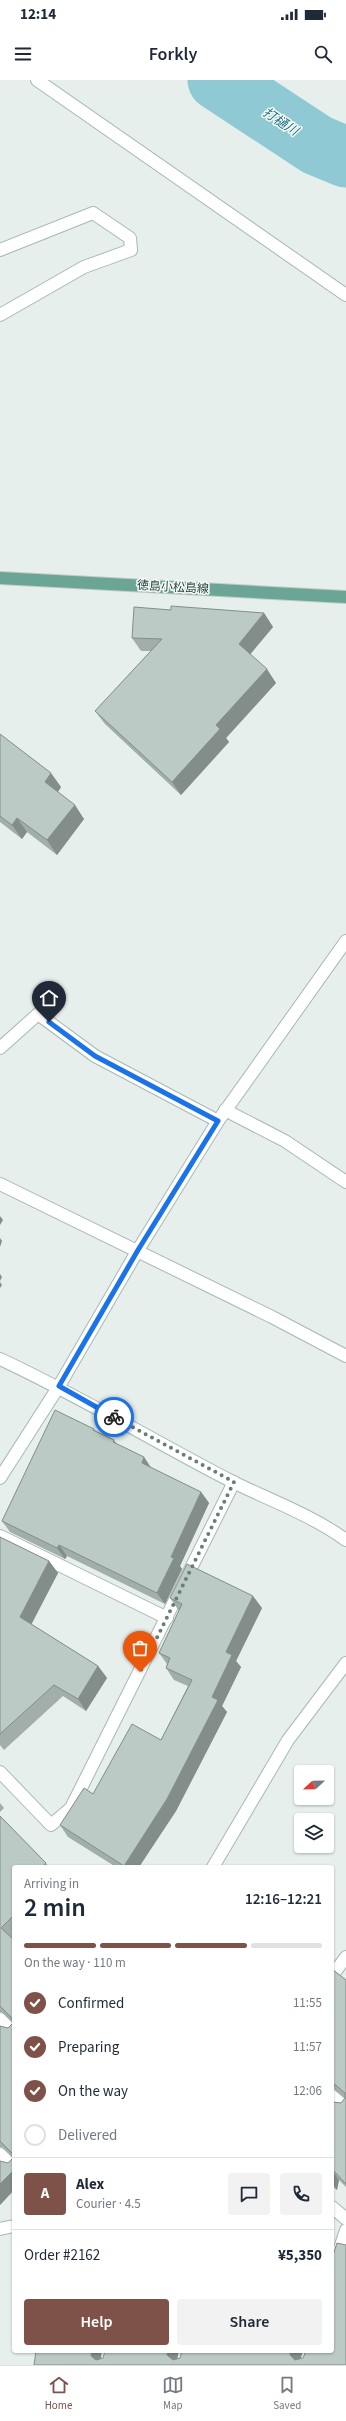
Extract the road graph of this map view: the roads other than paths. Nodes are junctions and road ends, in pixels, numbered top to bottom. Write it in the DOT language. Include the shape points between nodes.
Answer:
graph roads {
  1 [pos="37,80"];
  2 [pos="0,250"];
  3 [pos="346,295"];
  4 [pos="0,315"];
  5 [pos="0,578"];
  6 [pos="346,597"];
  7 [pos="346,941"];
  8 [pos="0,1048"];
  9 [pos="225,1110"];
  10 [pos="218,1121"];
  11 [pos="346,1182"];
  12 [pos="0,1184"];
  13 [pos="138,1250"];
  14 [pos="346,1356"];
  15 [pos="0,1359"];
  16 [pos="59,1386"];
  17 [pos="0,1478"];
  18 [pos="234,1482"];
  19 [pos="0,1536"];
  20 [pos="346,1540"];
  21 [pos="167,1618"];
  22 [pos="346,1662"];
  23 [pos="0,1772"];
  24 [pos="214,1865"];
  25 [pos="346,1957"];
  26 [pos="334,1973"];
  27 [pos="0,2019"];
  28 [pos="12,2030"];
  29 [pos="334,2098"];
  30 [pos="346,2108"];
  31 [pos="0,2154"];
  32 [pos="12,2166"];
  33 [pos="12,2226"];
  34 [pos="0,2229"];
  35 [pos="346,2230"];
  36 [pos="334,2267"];
  1 -- 3 [label="street"];
  2 -- 4 [label="street" via="93,213 130,238 131,250 84,267"];
  5 -- 6 [label="main road, 徳島小松島線"];
  7 -- 9 [label="street"];
  8 -- 10 [label="street" via="38,1014 95,1056"];
  9 -- 10 [label="street"];
  9 -- 11 [label="street" via="285,1141"];
  10 -- 13 [label="street"];
  12 -- 13 [label="street"];
  13 -- 14 [label="street"];
  13 -- 16 [label="street"];
  15 -- 16 [label="street"];
  16 -- 17 [label="street"];
  16 -- 18 [label="street"];
  18 -- 20 [label="street" via="289,1506"];
  18 -- 21 [label="street"];
  19 -- 21 [label="street"];
  21 -- 23 [label="street" via="71,1808 50,1825"];
  22 -- 24 [label="street" via="288,1740"];
  25 -- 26 [label="street"];
  27 -- 28 [label="street"];
  29 -- 30 [label="street"];
  31 -- 32 [label="street"];
  33 -- 34 [label="street"];
  35 -- 36 [label="street"];
}
